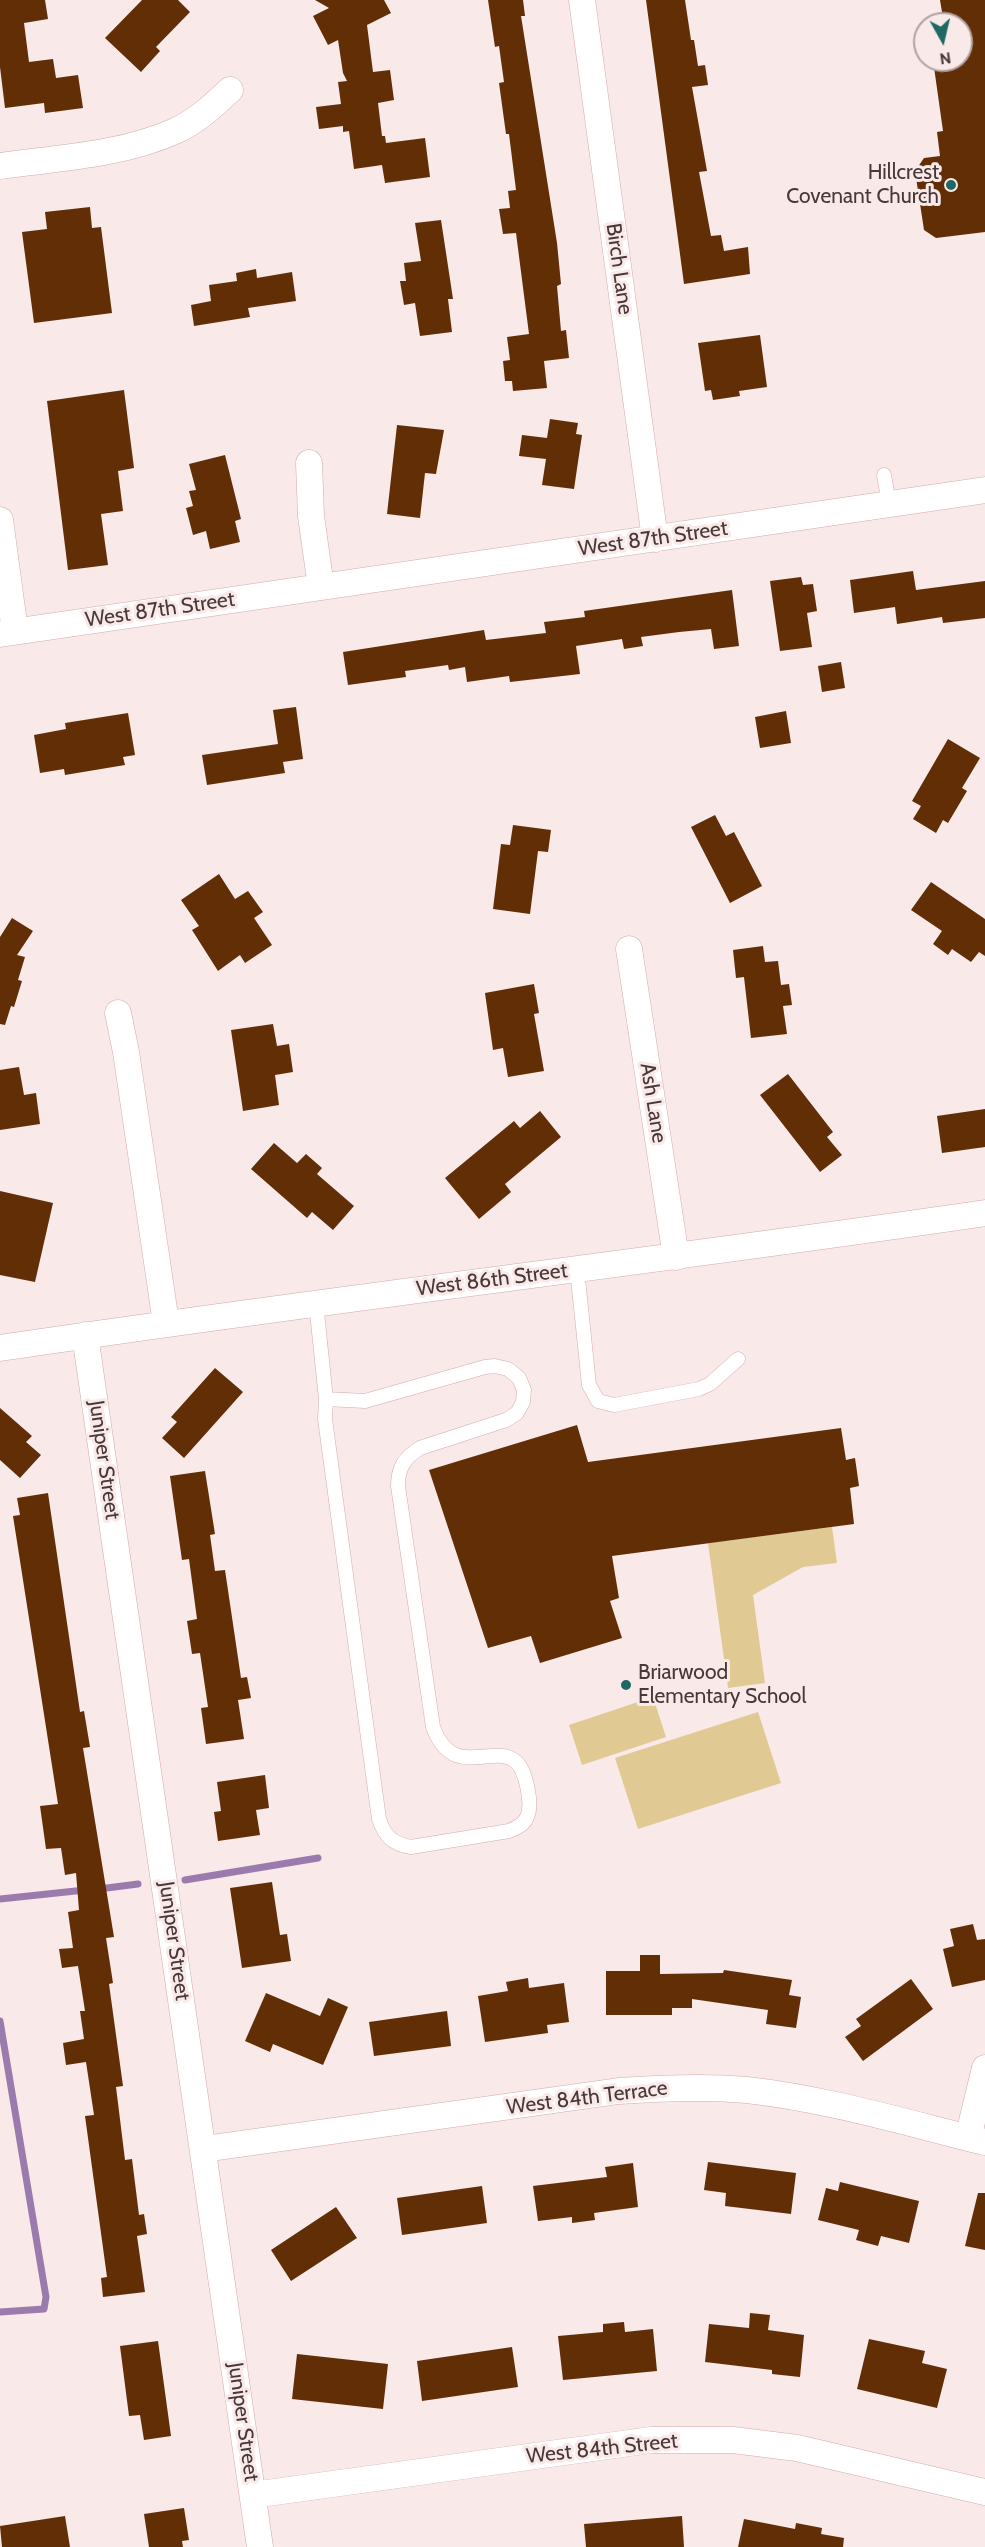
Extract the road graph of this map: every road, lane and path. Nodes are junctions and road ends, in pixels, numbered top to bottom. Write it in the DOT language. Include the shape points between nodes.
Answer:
graph roads {
  1 [pos="582,0"];
  2 [pos="230,90"];
  3 [pos="0,166"];
  4 [pos="309,463"];
  5 [pos="884,475"];
  6 [pos="985,490"];
  7 [pos="889,504"];
  8 [pos="0,520"];
  9 [pos="655,538"];
  10 [pos="321,587"];
  11 [pos="8,633"];
  12 [pos="629,949"];
  13 [pos="117,1013"];
  14 [pos="985,1214"];
  15 [pos="676,1257"];
  16 [pos="577,1269"];
  17 [pos="316,1303"];
  18 [pos="166,1323"];
  19 [pos="86,1335"];
  20 [pos="0,1348"];
  21 [pos="738,1359"];
  22 [pos="326,1399"];
  23 [pos="985,2068"];
  24 [pos="976,2140"];
  25 [pos="204,2149"];
  26 [pos="985,2492"];
  27 [pos="253,2495"];
  28 [pos="260,2547"];
  1 -- 9 [label="street, Birch Lane"];
  2 -- 3 [label="street" via="177,131 141,144"];
  4 -- 10 [label="street" via="311,516"];
  5 -- 7 [label="lane"];
  6 -- 7 [label="street, West 87th Street"];
  7 -- 9 [label="street, West 87th Street"];
  8 -- 11 [label="street"];
  9 -- 10 [label="street, West 87th Street"];
  10 -- 11 [label="street, West 87th Street"];
  12 -- 15 [label="street, Ash Lane"];
  13 -- 18 [label="street"];
  14 -- 15 [label="street, West 86th Street"];
  15 -- 16 [label="street, West 86th Street"];
  16 -- 17 [label="street, West 86th Street"];
  16 -- 21 [label="lane" via="589,1384 598,1401 614,1404 699,1389"];
  17 -- 18 [label="street, West 86th Street"];
  17 -- 22 [label="lane"];
  18 -- 19 [label="street, West 86th Street"];
  19 -- 20 [label="street, West 86th Street"];
  19 -- 25 [label="street, Juniper Street"];
  22 -- 22 [label="lane" via="365,1401 484,1367 508,1370 519,1378 524,1402 517,1413 420,1448 409,1455 398,1474 436,1736 459,1756 514,1759 525,1776 529,1806 528,1817 509,1831 411,1847 389,1840 383,1831 325,1419"];
  23 -- 24 [label="street, West 84th Terrace"];
  24 -- 25 [label="street, West 84th Terrace" via="817,2102 747,2090 677,2087 619,2091"];
  25 -- 27 [label="street, Juniper Street"];
  26 -- 27 [label="street, West 84th Street" via="797,2448 733,2440 651,2440"];
  27 -- 28 [label="street, Juniper Street"];
}
